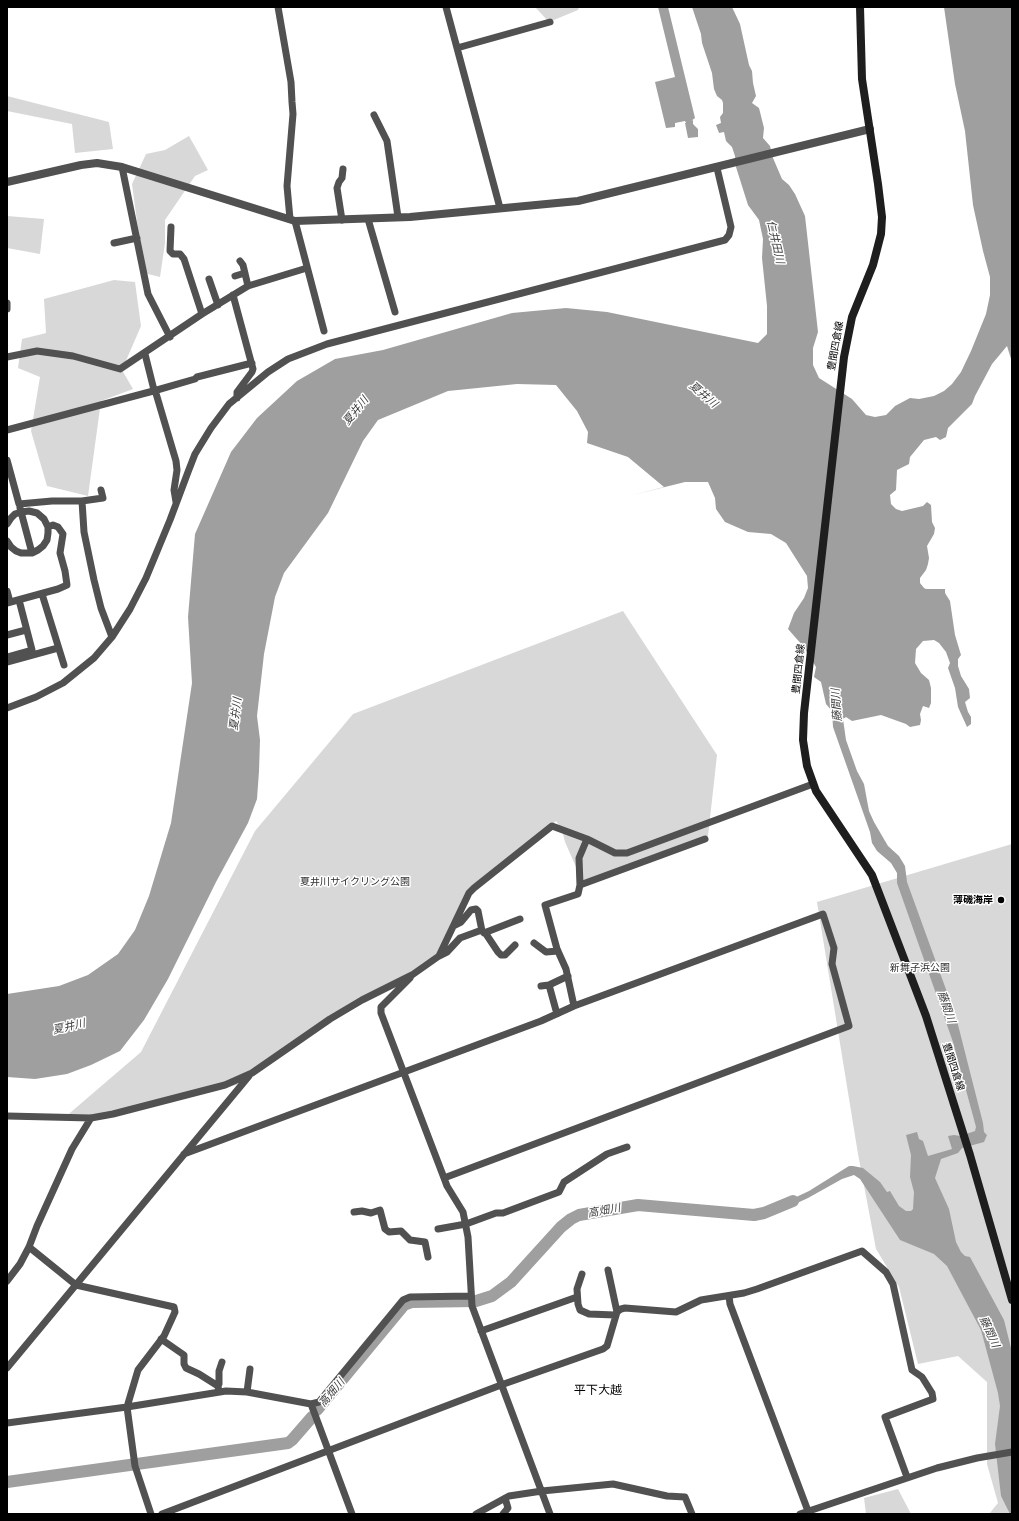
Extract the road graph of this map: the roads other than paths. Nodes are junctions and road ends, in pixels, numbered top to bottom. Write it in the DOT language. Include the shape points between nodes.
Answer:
graph roads {
  1 [pos="278,7"];
  2 [pos="446,7"];
  3 [pos="860,7"];
  4 [pos="550,22"];
  5 [pos="457,48"];
  6 [pos="374,115"];
  7 [pos="870,129"];
  8 [pos="122,167"];
  9 [pos="717,168"];
  10 [pos="343,169"];
  11 [pos="7,182"];
  12 [pos="332,193"];
  13 [pos="339,198"];
  14 [pos="500,208"];
  15 [pos="398,217"];
  16 [pos="368,219"];
  17 [pos="292,220"];
  18 [pos="342,220"];
  19 [pos="170,227"];
  20 [pos="137,238"];
  21 [pos="114,243"];
  22 [pos="240,261"];
  23 [pos="307,268"];
  24 [pos="245,273"];
  25 [pos="235,276"];
  26 [pos="209,279"];
  27 [pos="248,286"];
  28 [pos="233,295"];
  29 [pos="7,303"];
  30 [pos="218,305"];
  31 [pos="7,309"];
  32 [pos="395,312"];
  33 [pos="202,314"];
  34 [pos="324,331"];
  35 [pos="170,337"];
  36 [pos="145,354"];
  37 [pos="7,357"];
  38 [pos="252,363"];
  39 [pos="155,390"];
  40 [pos="237,398"];
  41 [pos="7,430"];
  42 [pos="7,460"];
  43 [pos="101,490"];
  44 [pos="82,501"];
  45 [pos="176,502"];
  46 [pos="19,504"];
  47 [pos="21,512"];
  48 [pos="7,523"];
  49 [pos="48,526"];
  50 [pos="7,540"];
  51 [pos="16,551"];
  52 [pos="7,553"];
  53 [pos="32,553"];
  54 [pos="7,591"];
  55 [pos="42,594"];
  56 [pos="19,600"];
  57 [pos="8,603"];
  58 [pos="26,630"];
  59 [pos="7,635"];
  60 [pos="112,637"];
  61 [pos="58,648"];
  62 [pos="7,657"];
  63 [pos="7,662"];
  64 [pos="64,665"];
  65 [pos="7,708"];
  66 [pos="813,784"];
  67 [pos="587,839"];
  68 [pos="705,839"];
  69 [pos="580,885"];
  70 [pos="520,919"];
  71 [pos="455,925"];
  72 [pos="483,932"];
  73 [pos="534,943"];
  74 [pos="515,945"];
  75 [pos="558,951"];
  76 [pos="439,956"];
  77 [pos="412,975"];
  78 [pos="568,976"];
  79 [pos="574,1006"];
  80 [pos="557,1014"];
  81 [pos="403,1072"];
  82 [pos="252,1073"];
  83 [pos="7,1116"];
  84 [pos="91,1118"];
  85 [pos="626,1147"];
  86 [pos="184,1154"];
  87 [pos="444,1178"];
  88 [pos="354,1212"];
  89 [pos="466,1224"];
  90 [pos="438,1229"];
  91 [pos="29,1247"];
  92 [pos="428,1257"];
  93 [pos="608,1270"];
  94 [pos="582,1274"];
  95 [pos="7,1280"];
  96 [pos="76,1284"];
  97 [pos="729,1296"];
  98 [pos="577,1297"];
  99 [pos="471,1300"];
  100 [pos="1012,1300"];
  101 [pos="616,1314"];
  102 [pos="481,1331"];
  103 [pos="161,1339"];
  104 [pos="222,1362"];
  105 [pos="7,1368"];
  106 [pos="250,1369"];
  107 [pos="501,1385"];
  108 [pos="218,1389"];
  109 [pos="247,1392"];
  110 [pos="311,1404"];
  111 [pos="127,1407"];
  112 [pos="7,1423"];
  113 [pos="329,1451"];
  114 [pos="1012,1452"];
  115 [pos="907,1477"];
  116 [pos="542,1491"];
  117 [pos="505,1498"];
  118 [pos="808,1511"];
  119 [pos="151,1514"];
  120 [pos="162,1514"];
  121 [pos="352,1514"];
  122 [pos="476,1514"];
  123 [pos="503,1514"];
  124 [pos="550,1514"];
  125 [pos="692,1514"];
  126 [pos="800,1514"];
  1 -- 17 [label="street" via="291,82 293,114 287,186"];
  2 -- 5 [label="street"];
  3 -- 7 [label="main road, 豊間四倉線" via="862,79"];
  4 -- 5 [label="street"];
  5 -- 14 [label="street"];
  6 -- 15 [label="street" via="387,141"];
  7 -- 9 [label="street"];
  7 -- 66 [label="main road, 豊間四倉線" via="882,217 881,234 873,265 852,317 842,372 803,740"];
  8 -- 11 [label="street" via="98,163 81,164"];
  8 -- 17 [label="street"];
  8 -- 20 [label="street"];
  9 -- 14 [label="street" via="578,201"];
  9 -- 40 [label="street" via="731,227 725,240 327,344 288,359"];
  10 -- 13 [label="street" via="342,178 337,186"];
  12 -- 13 [label="street"];
  13 -- 18 [label="street"];
  14 -- 15 [label="street"];
  15 -- 16 [label="street"];
  16 -- 18 [label="street"];
  16 -- 32 [label="street"];
  17 -- 18 [label="street"];
  17 -- 23 [label="street"];
  19 -- 33 [label="street" via="170,251 173,254 180,254 184,259"];
  20 -- 21 [label="street"];
  20 -- 35 [label="street" via="148,294"];
  22 -- 24 [label="street"];
  23 -- 27 [label="street"];
  23 -- 34 [label="street"];
  24 -- 25 [label="street"];
  24 -- 27 [label="street"];
  26 -- 30 [label="street"];
  27 -- 28 [label="street"];
  28 -- 30 [label="street"];
  28 -- 38 [label="street"];
  29 -- 31 [label="street"];
  30 -- 33 [label="street"];
  33 -- 35 [label="street"];
  35 -- 36 [label="street"];
  36 -- 37 [label="street" via="120,369 73,356 37,351"];
  36 -- 39 [label="street"];
  38 -- 39 [label="street"];
  38 -- 40 [label="street" via="252,372 237,392"];
  39 -- 41 [label="street"];
  39 -- 45 [label="street" via="176,461"];
  40 -- 45 [label="street" via="210,428 195,454"];
  42 -- 46 [label="street"];
  43 -- 44 [label="street" via="103,498"];
  44 -- 46 [label="street"];
  44 -- 60 [label="street" via="84,532 94,580"];
  45 -- 60 [label="street" via="146,578"];
  46 -- 47 [label="street"];
  47 -- 48 [label="street" via="15,514"];
  47 -- 49 [label="street" via="37,513"];
  47 -- 53 [label="street"];
  49 -- 53 [label="street" via="47,540"];
  49 -- 55 [label="street" via="58,527 63,534 60,553 67,584"];
  50 -- 51 [label="street"];
  51 -- 52 [label="street"];
  51 -- 53 [label="street"];
  54 -- 57 [label="street"];
  55 -- 56 [label="street"];
  55 -- 61 [label="street"];
  56 -- 57 [label="street"];
  56 -- 58 [label="street"];
  58 -- 59 [label="street"];
  58 -- 62 [label="street" via="32,650"];
  60 -- 65 [label="street" via="94,658 63,683"];
  61 -- 63 [label="street"];
  61 -- 64 [label="street"];
  66 -- 67 [label="street" via="627,853 615,853"];
  66 -- 100 [label="main road, 豊間四倉線" via="872,875 926,1016"];
  67 -- 69 [label="street" via="579,858"];
  67 -- 71 [label="street" via="552,826 474,888 466,899"];
  68 -- 69 [label="street"];
  69 -- 75 [label="street" via="578,894 545,905"];
  70 -- 72 [label="street"];
  71 -- 72 [label="street" via="471,910 476,909"];
  71 -- 76 [label="street"];
  72 -- 74 [label="street" via="501,955 505,955"];
  72 -- 76 [label="street" via="460,938 447,952"];
  73 -- 75 [label="street" via="546,952"];
  75 -- 78 [label="street"];
  76 -- 77 [label="street"];
  77 -- 81 [label="street" via="380,1009"];
  77 -- 82 [label="street" via="330,1018"];
  78 -- 79 [label="street"];
  78 -- 80 [label="street" via="545,985"];
  79 -- 80 [label="street"];
  79 -- 87 [label="street" via="823,914 834,948 832,964 849,1026"];
  80 -- 81 [label="street"];
  81 -- 86 [label="street"];
  81 -- 87 [label="street"];
  82 -- 84 [label="street" via="225,1085"];
  82 -- 86 [label="street"];
  83 -- 84 [label="street"];
  84 -- 91 [label="street" via="72,1149"];
  85 -- 89 [label="street" via="607,1154 564,1182 559,1192"];
  86 -- 96 [label="street"];
  87 -- 89 [label="street" via="463,1212"];
  88 -- 92 [label="street" via="371,1213 380,1210 384,1226 389,1232 400,1230 410,1240 424,1238"];
  89 -- 90 [label="street"];
  89 -- 99 [label="street"];
  91 -- 95 [label="street"];
  91 -- 96 [label="street"];
  93 -- 101 [label="street"];
  94 -- 98 [label="street"];
  96 -- 103 [label="street" via="174,1307 175,1312"];
  96 -- 105 [label="street"];
  97 -- 101 [label="street" via="695,1302 676,1312 625,1308"];
  97 -- 115 [label="street" via="757,1289 862,1251 886,1272 895,1290 912,1370 922,1377 933,1399 885,1417"];
  97 -- 118 [label="street"];
  98 -- 101 [label="street" via="580,1310 589,1314"];
  98 -- 102 [label="street"];
  99 -- 102 [label="street"];
  99 -- 110 [label="street" via="410,1297 403,1300 319,1402"];
  101 -- 107 [label="street" via="607,1346 603,1349"];
  102 -- 107 [label="street"];
  103 -- 108 [label="street" via="184,1356 186,1368 199,1374"];
  103 -- 111 [label="street" via="138,1370"];
  104 -- 108 [label="street"];
  106 -- 109 [label="street"];
  107 -- 113 [label="street"];
  107 -- 116 [label="street"];
  108 -- 109 [label="street"];
  108 -- 111 [label="street"];
  109 -- 110 [label="street"];
  110 -- 113 [label="street"];
  111 -- 112 [label="street"];
  111 -- 119 [label="street" via="134,1464"];
  113 -- 120 [label="street"];
  113 -- 121 [label="street"];
  114 -- 115 [label="street" via="958,1462"];
  115 -- 118 [label="street"];
  116 -- 117 [label="street"];
  116 -- 124 [label="street"];
  116 -- 125 [label="street" via="613,1484 667,1496 685,1497"];
  117 -- 122 [label="street"];
  117 -- 123 [label="street" via="508,1508"];
  118 -- 126 [label="street"];
}
